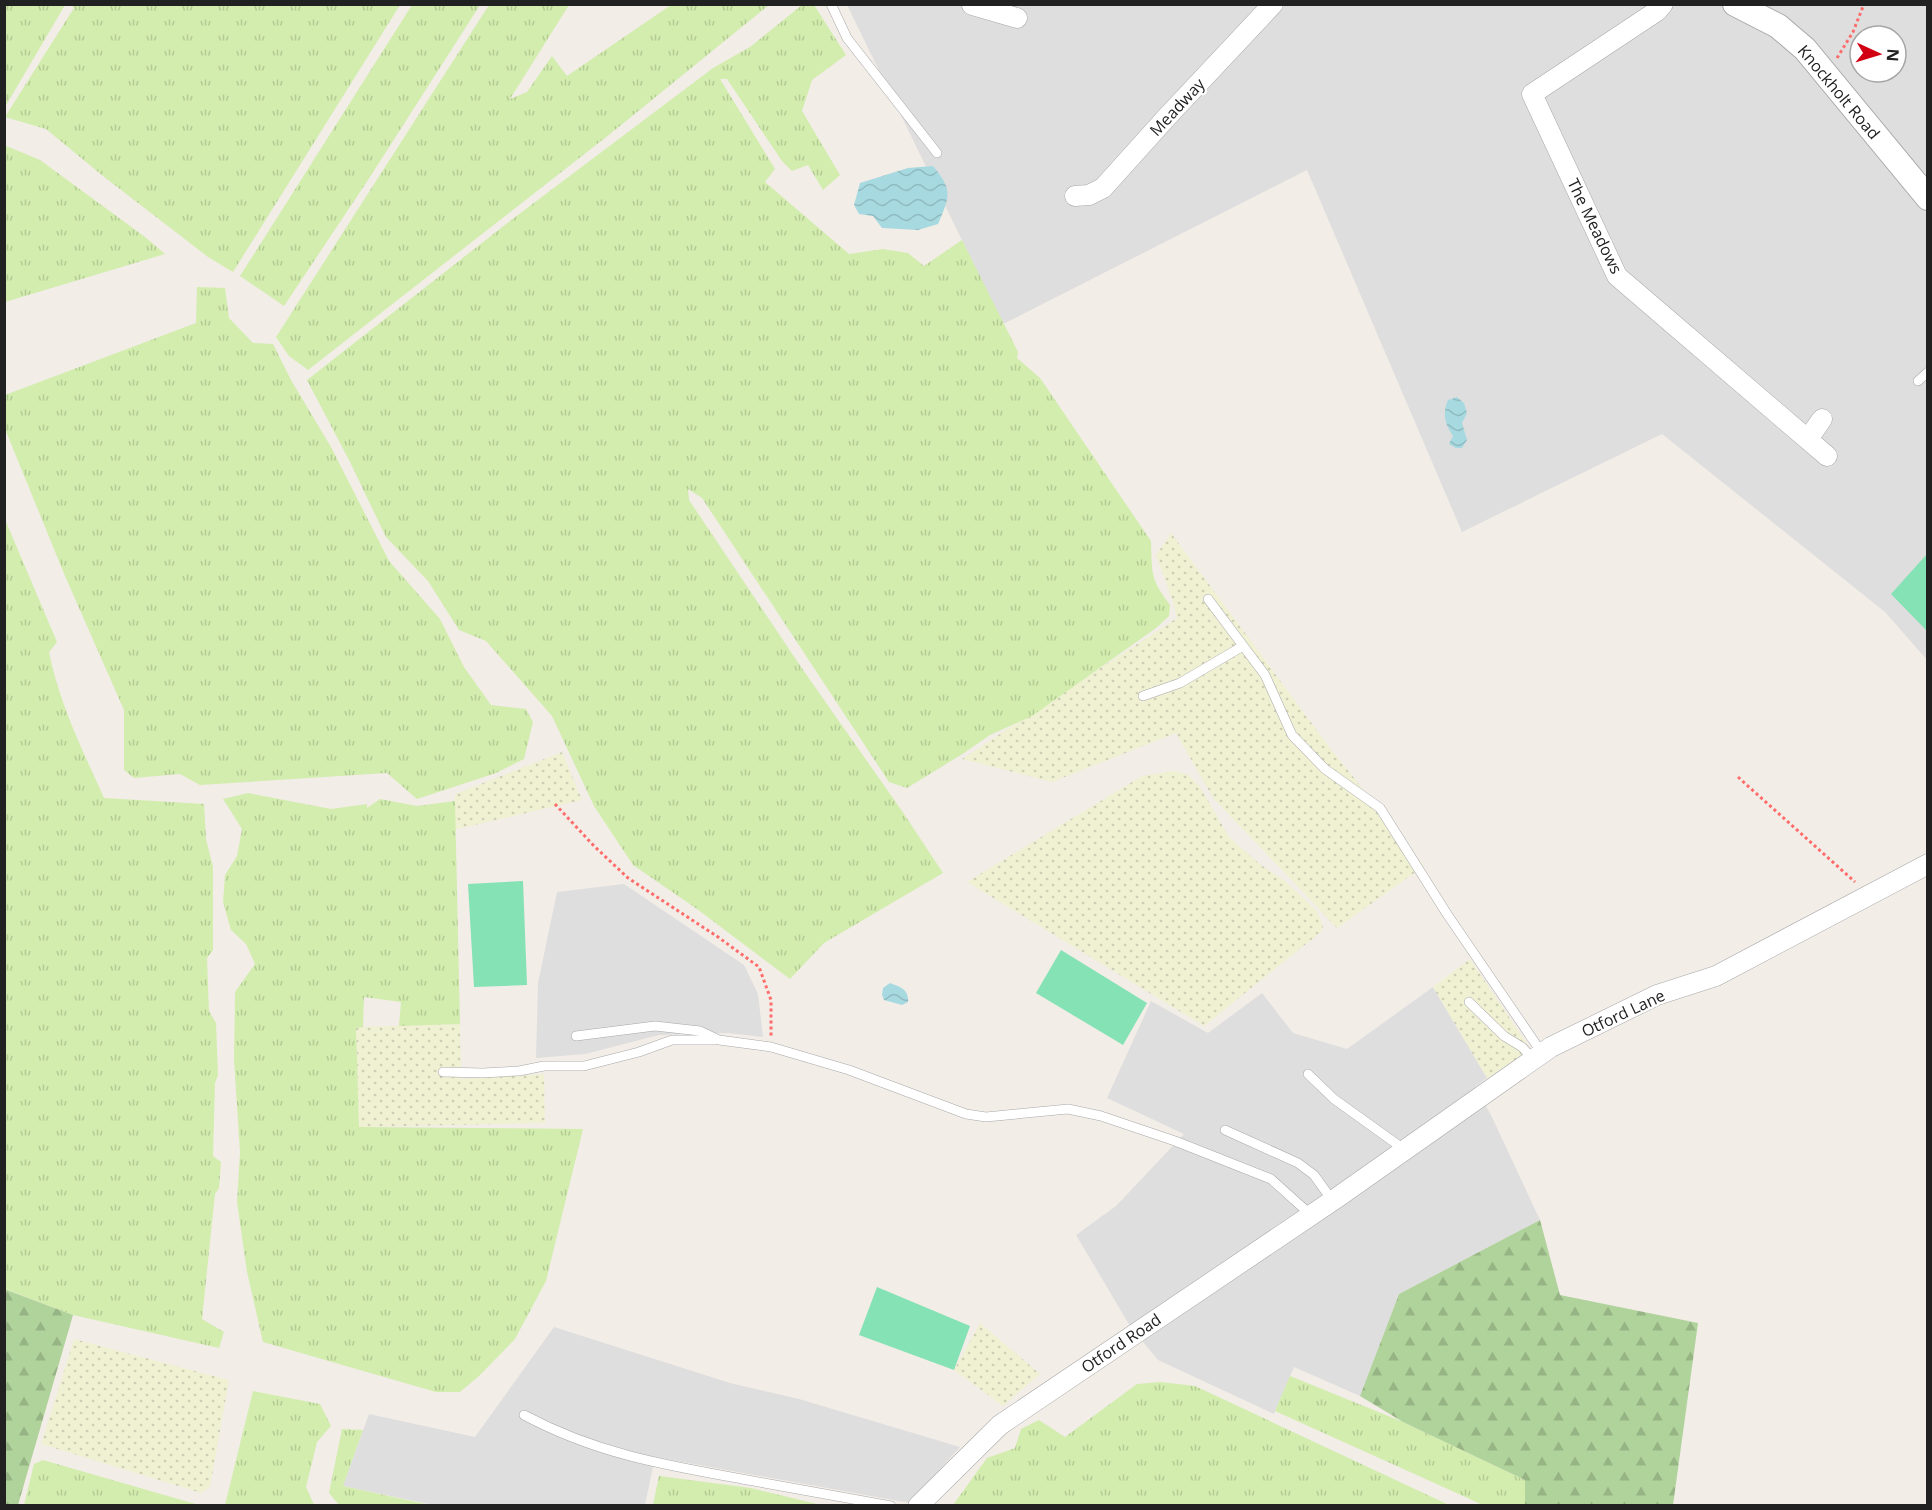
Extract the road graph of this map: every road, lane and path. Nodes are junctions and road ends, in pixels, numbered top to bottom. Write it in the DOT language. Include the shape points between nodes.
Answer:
graph roads {
  1 [pos="831,4"];
  2 [pos="1273,4"];
  3 [pos="1662,4"];
  4 [pos="1735,4"];
  5 [pos="1864,4"];
  6 [pos="972,5"];
  7 [pos="995,8"];
  8 [pos="1017,18"];
  9 [pos="1827,75"];
  10 [pos="937,153"];
  11 [pos="1075,196"];
  12 [pos="1928,198"];
  13 [pos="1928,372"];
  14 [pos="1918,381"];
  15 [pos="1822,419"];
  16 [pos="1808,439"];
  17 [pos="1827,456"];
  18 [pos="1208,599"];
  19 [pos="1243,646"];
  20 [pos="1143,696"];
  21 [pos="1738,777"];
  22 [pos="555,804"];
  23 [pos="1928,864"];
  24 [pos="1869,894"];
  25 [pos="1468,1002"];
  26 [pos="576,1035"];
  27 [pos="719,1040"];
  28 [pos="771,1047"];
  29 [pos="1537,1056"];
  30 [pos="443,1072"];
  31 [pos="1308,1074"];
  32 [pos="1225,1130"];
  33 [pos="1405,1150"];
  34 [pos="1335,1199"];
  35 [pos="1311,1215"];
  36 [pos="524,1415"];
  37 [pos="891,1506"];
  38 [pos="918,1506"];
  1 -- 10 [label="lane" via="847,38"];
  2 -- 11 [label="street, Meadway" via="1102,189"];
  3 -- 16 [label="street, The Meadows" via="1614,41 1532,94 1617,276"];
  4 -- 9 [label="street, Knockholt Road" via="1778,26"];
  5 -- 9 [label="path" via="1853,32"];
  6 -- 7 [label="street"];
  7 -- 8 [label="street"];
  9 -- 12 [label="street, Knockholt Road"];
  13 -- 14 [label="lane"];
  15 -- 16 [label="street"];
  16 -- 17 [label="street, The Meadows"];
  18 -- 19 [label="lane"];
  19 -- 20 [label="lane" via="1180,683"];
  19 -- 29 [label="lane" via="1265,675 1292,735 1325,769 1380,808"];
  21 -- 24 [label="path"];
  22 -- 28 [label="path" via="628,878 759,967 771,1000"];
  23 -- 24 [label="street, Otford Lane"];
  24 -- 29 [label="street, Otford Lane" via="1716,976 1657,995"];
  25 -- 29 [label="lane" via="1504,1036"];
  26 -- 27 [label="lane" via="655,1026 700,1031"];
  27 -- 28 [label="lane"];
  27 -- 30 [label="lane" via="672,1040 584,1066"];
  28 -- 35 [label="lane" via="849,1070 966,1114 986,1117 1068,1109 1101,1116 1271,1179"];
  29 -- 33 [label="street, Otford Lane"];
  31 -- 33 [label="lane" via="1334,1099"];
  32 -- 34 [label="lane" via="1298,1163"];
  33 -- 34 [label="street, Otford Lane"];
  34 -- 35 [label="street, Otford Road"];
  35 -- 38 [label="street, Otford Road" via="1000,1425"];
  36 -- 37 [label="lane" via="556,1432 623,1455"];
}
